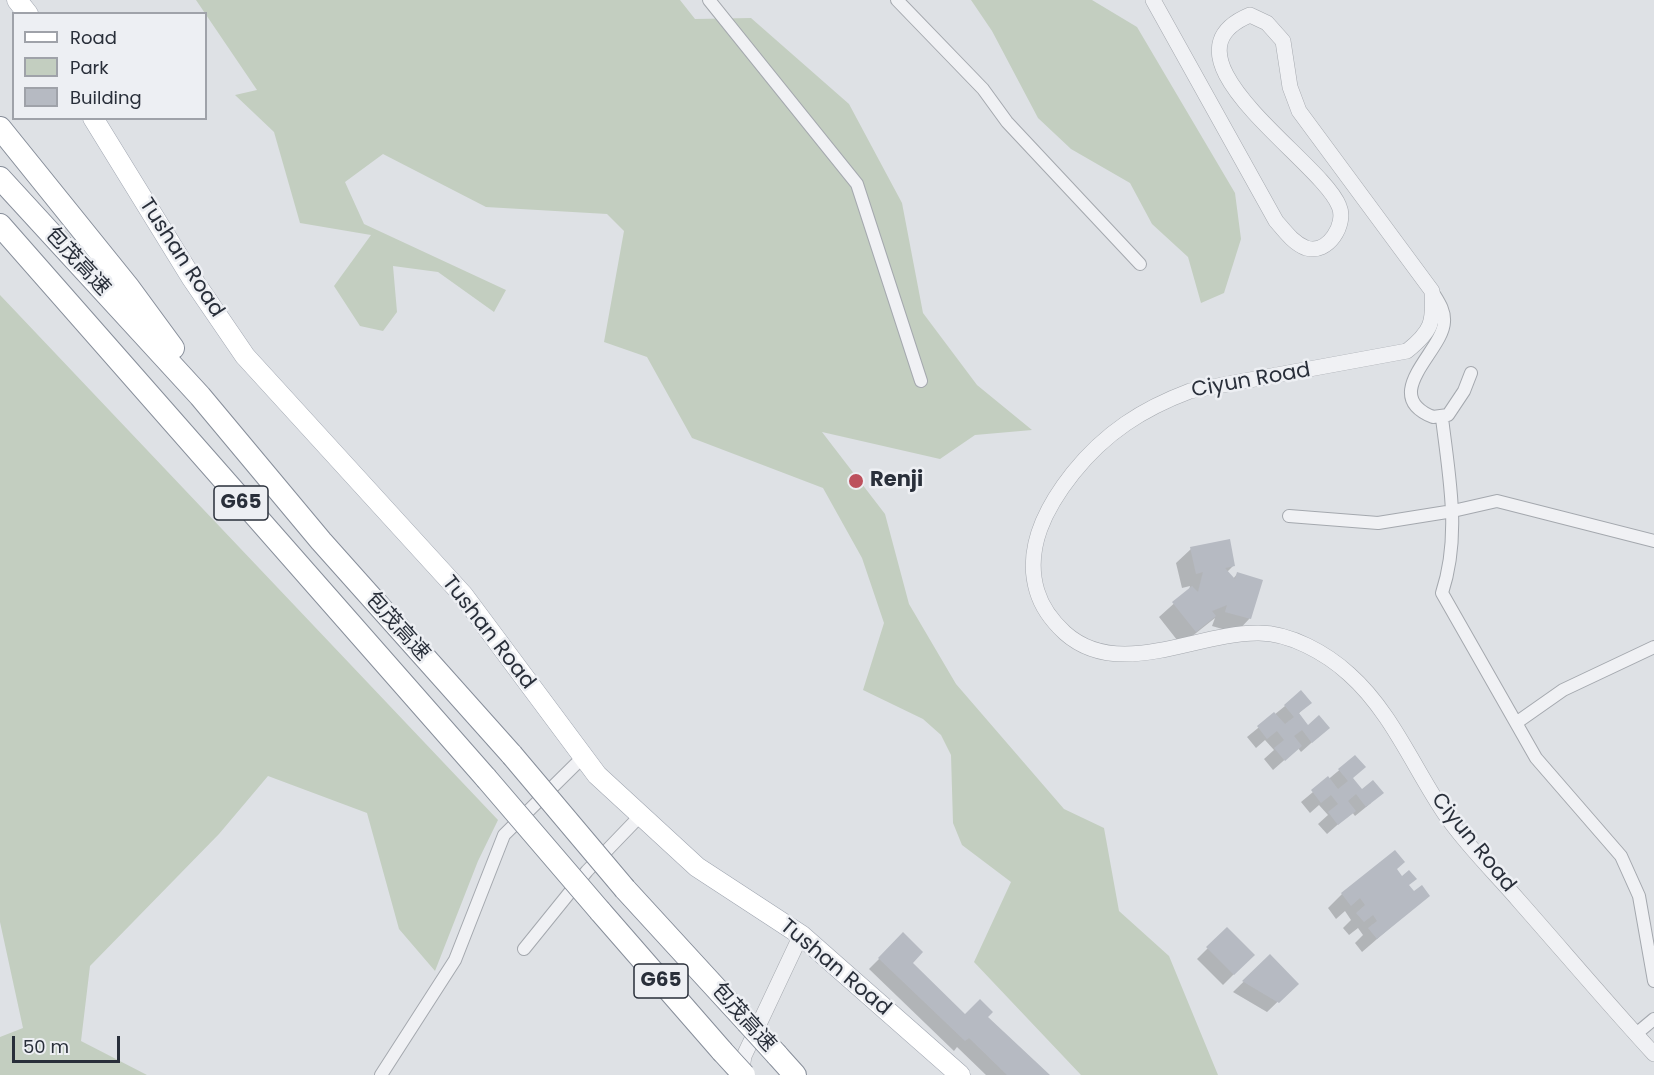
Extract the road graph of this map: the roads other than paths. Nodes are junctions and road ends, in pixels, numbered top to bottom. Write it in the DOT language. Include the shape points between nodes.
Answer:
graph roads {
  1 [pos="17,0"];
  2 [pos="709,0"];
  3 [pos="897,0"];
  4 [pos="1153,0"];
  5 [pos="26,12"];
  6 [pos="94,120"];
  7 [pos="0,128"];
  8 [pos="0,178"];
  9 [pos="0,225"];
  10 [pos="0,243"];
  11 [pos="1140,264"];
  12 [pos="1432,291"];
  13 [pos="1471,373"];
  14 [pos="921,381"];
  15 [pos="1442,418"];
  16 [pos="221,480"];
  17 [pos="279,491"];
  18 [pos="1453,512"];
  19 [pos="1289,516"];
  20 [pos="1654,542"];
  21 [pos="1654,648"];
  22 [pos="1516,723"];
  23 [pos="583,757"];
  24 [pos="640,816"];
  25 [pos="801,935"];
  26 [pos="524,949"];
  27 [pos="1654,981"];
  28 [pos="1654,1019"];
  29 [pos="1636,1034"];
  30 [pos="1654,1054"];
  31 [pos="381,1075"];
  32 [pos="743,1075"];
  33 [pos="795,1075"];
  34 [pos="960,1075"];
  1 -- 5 [label="main road"];
  2 -- 14 [label="street" via="857,184"];
  3 -- 11 [label="street" via="983,89 1007,122"];
  4 -- 12 [label="street" via="1276,221 1296,242 1306,248 1317,247 1337,233 1341,223 1339,205 1325,183 1250,108 1220,61 1218,50 1232,22 1250,15 1267,23 1283,41 1290,87 1299,111"];
  6 -- 23 [label="main road, Tushan Road" via="245,356 463,595"];
  7 -- 17 [label="highway" via="129,288"];
  8 -- 17 [label="highway, 包茂高速 / G65" via="200,396"];
  9 -- 16 [label="highway, 包茂高速 / G65"];
  10 -- 16 [label="highway"];
  12 -- 15 [label="street" via="1443,310 1445,323 1412,383 1412,398 1425,414"];
  12 -- 29 [label="street, Ciyun Road" via="1434,318 1424,337 1407,351 1190,391 1159,402 1107,434 1067,481 1047,512 1034,543 1033,578 1042,606 1059,627 1078,644 1100,653 1125,654 1258,633 1288,637 1317,651 1349,674 1379,709 1448,819"];
  13 -- 15 [label="street" via="1464,391"];
  15 -- 18 [label="street"];
  16 -- 32 [label="highway, 包茂高速 / G65, bridge"];
  17 -- 33 [label="highway, 包茂高速 / G65, bridge" via="625,889"];
  18 -- 19 [label="street" via="1378,523"];
  18 -- 20 [label="street" via="1497,501"];
  18 -- 22 [label="street" via="1450,567 1442,593"];
  21 -- 22 [label="street" via="1563,690"];
  22 -- 27 [label="street" via="1536,758 1621,856 1639,896"];
  23 -- 24 [label="main road, Tushan Road"];
  23 -- 31 [label="street" via="504,836 455,960"];
  24 -- 25 [label="main road, Tushan Road" via="697,867"];
  24 -- 26 [label="street" via="587,871"];
  25 -- 32 [label="street" via="744,1056"];
  25 -- 34 [label="main road, Tushan Road"];
  28 -- 29 [label="street"];
  29 -- 30 [label="street, Ciyun Road"];
}
